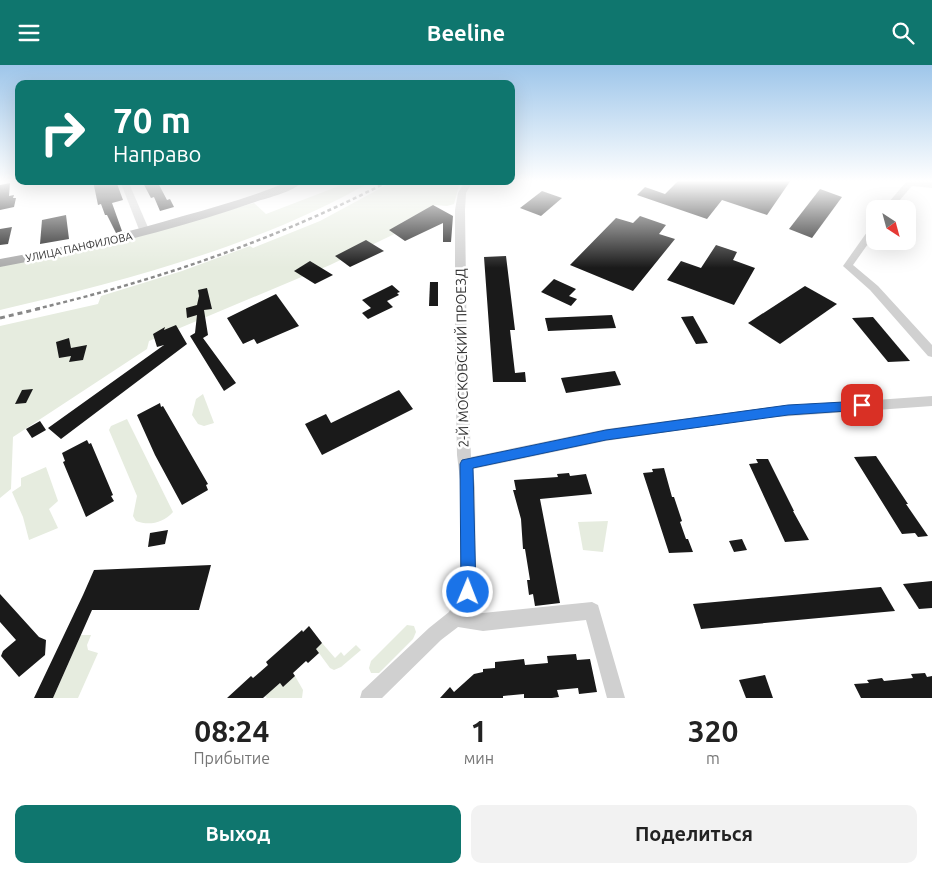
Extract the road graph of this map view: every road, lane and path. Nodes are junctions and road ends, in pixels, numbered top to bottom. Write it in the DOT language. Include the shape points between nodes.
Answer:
graph roads {
  1 [pos="138,210"];
  2 [pos="221,210"];
  3 [pos="459,210"];
  4 [pos="145,232"];
  5 [pos="866,240"];
  6 [pos="0,263"];
  7 [pos="932,353"];
  8 [pos="932,401"];
  9 [pos="466,464"];
  10 [pos="455,618"];
  11 [pos="369,698"];
  12 [pos="616,698"];
  1 -- 4 [label="street"];
  2 -- 4 [label="main road, УЛИЦА ПАНФИЛОВА"];
  3 -- 9 [label="street, 2-Й МОСКОВСКИЙ ПРОЕЗД"];
  4 -- 6 [label="main road, УЛИЦА ПАНФИЛОВА" via="70,251"];
  5 -- 7 [label="street" via="848,266 874,288"];
  8 -- 9 [label="street" via="788,410 606,435"];
  9 -- 10 [label="street, 2-Й МОСКОВСКИЙ ПРОЕЗД" via="468,592"];
  10 -- 11 [label="street, 2-Й МОСКОВСКИЙ ПРОЕЗД"];
  10 -- 12 [label="street" via="483,622 592,611"];
}
